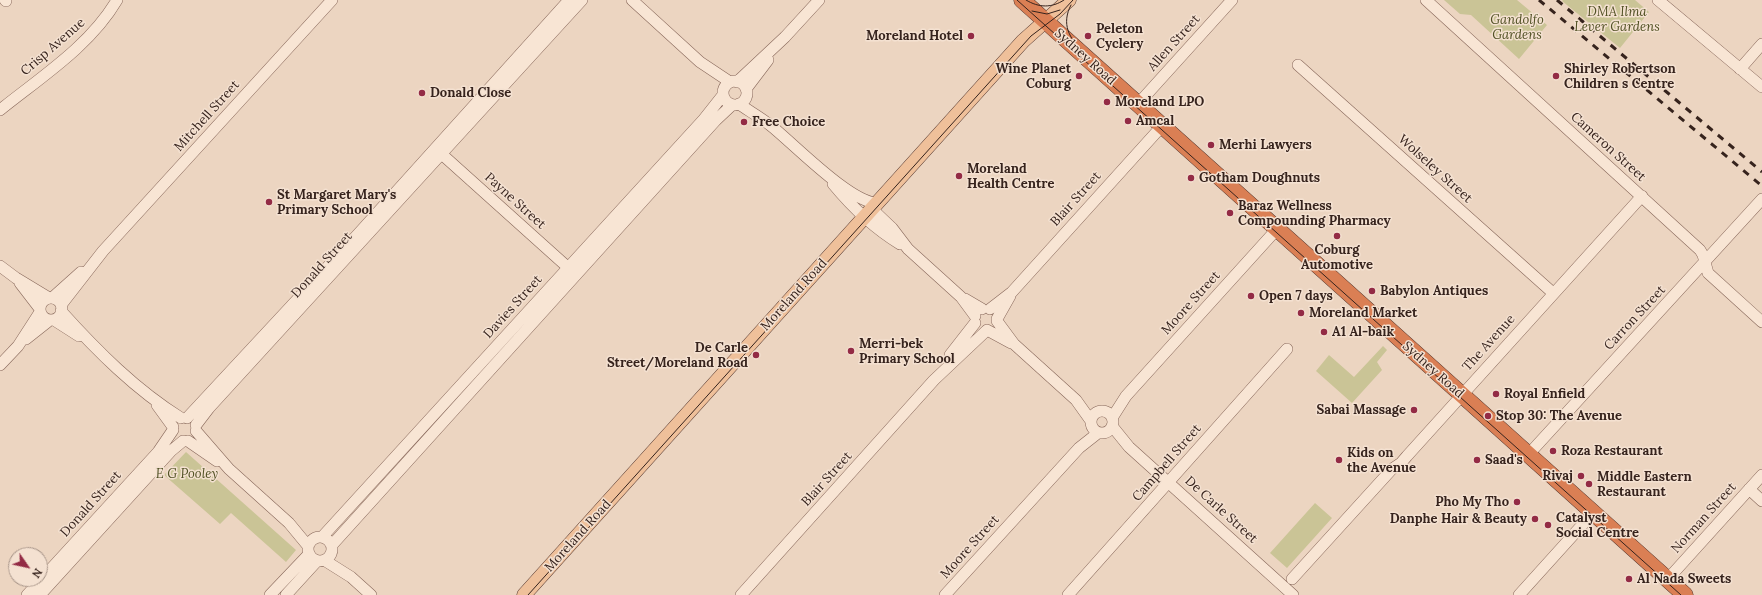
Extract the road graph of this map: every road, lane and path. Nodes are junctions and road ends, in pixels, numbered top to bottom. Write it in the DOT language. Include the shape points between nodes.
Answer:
graph roads {
  1 [pos="117,0"];
  2 [pos="332,0"];
  3 [pos="569,0"];
  4 [pos="582,0"];
  5 [pos="820,0"];
  6 [pos="1022,0"];
  7 [pos="1069,0"];
  8 [pos="1232,0"];
  9 [pos="1426,0"];
  10 [pos="1658,0"];
  11 [pos="632,2"];
  12 [pos="1045,22"];
  13 [pos="785,37"];
  14 [pos="1762,44"];
  15 [pos="700,62"];
  16 [pos="1298,64"];
  17 [pos="1740,69"];
  18 [pos="733,82"];
  19 [pos="1762,87"];
  20 [pos="723,93"];
  21 [pos="741,99"];
  22 [pos="1138,104"];
  23 [pos="0,110"];
  24 [pos="1162,126"];
  25 [pos="438,151"];
  26 [pos="819,168"];
  27 [pos="1642,196"];
  28 [pos="1762,199"];
  29 [pos="872,210"];
  30 [pos="1277,229"];
  31 [pos="1705,263"];
  32 [pos="0,266"];
  33 [pos="572,271"];
  34 [pos="16,278"];
  35 [pos="316,286"];
  36 [pos="1012,292"];
  37 [pos="1553,293"];
  38 [pos="56,303"];
  39 [pos="40,311"];
  40 [pos="981,314"];
  41 [pos="52,320"];
  42 [pos="997,320"];
  43 [pos="1762,322"];
  44 [pos="986,330"];
  45 [pos="88,342"];
  46 [pos="1014,344"];
  47 [pos="18,346"];
  48 [pos="1287,348"];
  49 [pos="0,365"];
  50 [pos="934,380"];
  51 [pos="1461,395"];
  52 [pos="153,400"];
  53 [pos="184,418"];
  54 [pos="1101,423"];
  55 [pos="173,428"];
  56 [pos="196,428"];
  57 [pos="186,441"];
  58 [pos="1528,455"];
  59 [pos="229,469"];
  60 [pos="1762,475"];
  61 [pos="1169,483"];
  62 [pos="1749,489"];
  63 [pos="1762,501"];
  64 [pos="1594,513"];
  65 [pos="289,523"];
  66 [pos="319,536"];
  67 [pos="332,548"];
  68 [pos="314,555"];
  69 [pos="351,577"];
  70 [pos="1292,579"];
  71 [pos="1667,580"];
  72 [pos="1288,593"];
  73 [pos="27,595"];
  74 [pos="40,595"];
  75 [pos="270,595"];
  76 [pos="286,595"];
  77 [pos="371,595"];
  78 [pos="524,595"];
  79 [pos="741,595"];
  80 [pos="945,595"];
  81 [pos="1068,595"];
  82 [pos="1519,595"];
  83 [pos="1685,595"];
  1 -- 23 [label="street, Crisp Avenue" via="106,17 84,41"];
  2 -- 38 [label="street, Mitchell Street"];
  3 -- 25 [label="street, Donald Street"];
  4 -- 25 [label="street, Donald Street"];
  5 -- 13 [label="street, Davies Street"];
  6 -- 12 [label="highway, Sydney Road"];
  7 -- 12 [label="main road, Moreland Road"];
  8 -- 22 [label="street, Allen Street"];
  9 -- 27 [label="street, Cameron Street"];
  10 -- 17 [label="street"];
  11 -- 15 [label="street"];
  12 -- 22 [label="highway, Sydney Road"];
  12 -- 29 [label="main road, Moreland Road" via="1018,47"];
  13 -- 18 [label="street, Davies Street"];
  13 -- 21 [label="street, Davies Street"];
  14 -- 17 [label="street"];
  15 -- 18 [label="street"];
  15 -- 20 [label="street"];
  16 -- 37 [label="street, Wolseley Street"];
  17 -- 19 [label="street"];
  18 -- 20 [label="street" via="726,84"];
  18 -- 21 [label="street" via="742,84"];
  20 -- 21 [label="street" via="726,102"];
  20 -- 33 [label="street, Davies Street" via="704,119"];
  21 -- 26 [label="street"];
  21 -- 33 [label="street, Davies Street" via="716,120"];
  22 -- 24 [label="highway, Sydney Road"];
  24 -- 30 [label="highway, Sydney Road"];
  24 -- 36 [label="street, Blair Street"];
  25 -- 33 [label="street, Payne Street"];
  25 -- 35 [label="street, Donald Street"];
  26 -- 29 [label="street" via="844,197"];
  26 -- 29 [label="street" via="850,192 870,202"];
  27 -- 31 [label="street, Cameron Street" via="1700,250"];
  27 -- 37 [label="street, The Avenue"];
  28 -- 31 [label="street, Carron Street"];
  29 -- 40 [label="street" via="892,228 908,249"];
  29 -- 78 [label="main road, Moreland Road"];
  30 -- 51 [label="highway, Sydney Road"];
  30 -- 54 [label="street, Moore Street"];
  31 -- 43 [label="street, Cameron Street" via="1710,275"];
  31 -- 58 [label="street, Carron Street"];
  32 -- 34 [label="street"];
  33 -- 66 [label="street, Davies Street"];
  33 -- 67 [label="street, Davies Street"];
  34 -- 38 [label="street"];
  34 -- 39 [label="street"];
  35 -- 53 [label="street, Donald Street"];
  35 -- 56 [label="street, Donald Street" via="209,408"];
  36 -- 40 [label="street, Blair Street"];
  36 -- 42 [label="street, Blair Street"];
  37 -- 51 [label="street, The Avenue"];
  38 -- 39 [label="street" via="41,303"];
  38 -- 41 [label="street" via="59,316"];
  38 -- 45 [label="street"];
  39 -- 41 [label="street" via="44,318"];
  39 -- 47 [label="street"];
  40 -- 42 [label="street" via="995,313"];
  40 -- 44 [label="street" via="979,328"];
  40 -- 50 [label="street, Blair Street" via="946,358"];
  41 -- 45 [label="street"];
  41 -- 47 [label="street"];
  42 -- 44 [label="street" via="994,328"];
  42 -- 46 [label="street, De Carle Street"];
  44 -- 46 [label="street, De Carle Street"];
  44 -- 50 [label="street, Blair Street"];
  45 -- 52 [label="street"];
  46 -- 54 [label="street, De Carle Street"];
  47 -- 49 [label="street"];
  48 -- 61 [label="street, Campbell Street"];
  50 -- 79 [label="street, Blair Street"];
  51 -- 58 [label="highway, Sydney Road"];
  51 -- 70 [label="street, The Avenue"];
  52 -- 53 [label="street"];
  52 -- 55 [label="street"];
  53 -- 55 [label="street" via="176,422"];
  53 -- 56 [label="street" via="191,419"];
  54 -- 61 [label="street, De Carle Street"];
  54 -- 80 [label="street, Moore Street"];
  55 -- 57 [label="street" via="177,439"];
  55 -- 73 [label="street, Donald Street" via="158,452"];
  56 -- 57 [label="street" via="194,437"];
  56 -- 59 [label="street"];
  57 -- 59 [label="street"];
  57 -- 74 [label="street, Donald Street" via="171,451"];
  58 -- 64 [label="highway, Sydney Road"];
  59 -- 65 [label="street"];
  60 -- 62 [label="street, Norman Street"];
  61 -- 72 [label="street, De Carle Street"];
  61 -- 81 [label="street, Campbell Street"];
  62 -- 63 [label="street"];
  62 -- 71 [label="street, Norman Street"];
  64 -- 71 [label="highway, Sydney Road"];
  64 -- 82 [label="street"];
  65 -- 66 [label="street"];
  65 -- 68 [label="street"];
  66 -- 67 [label="street" via="330,541"];
  66 -- 68 [label="street" via="311,540"];
  67 -- 68 [label="street" via="329,557"];
  67 -- 69 [label="street"];
  68 -- 69 [label="street"];
  68 -- 75 [label="street"];
  68 -- 76 [label="street"];
  69 -- 77 [label="street"];
  71 -- 83 [label="highway, Sydney Road"];
}
